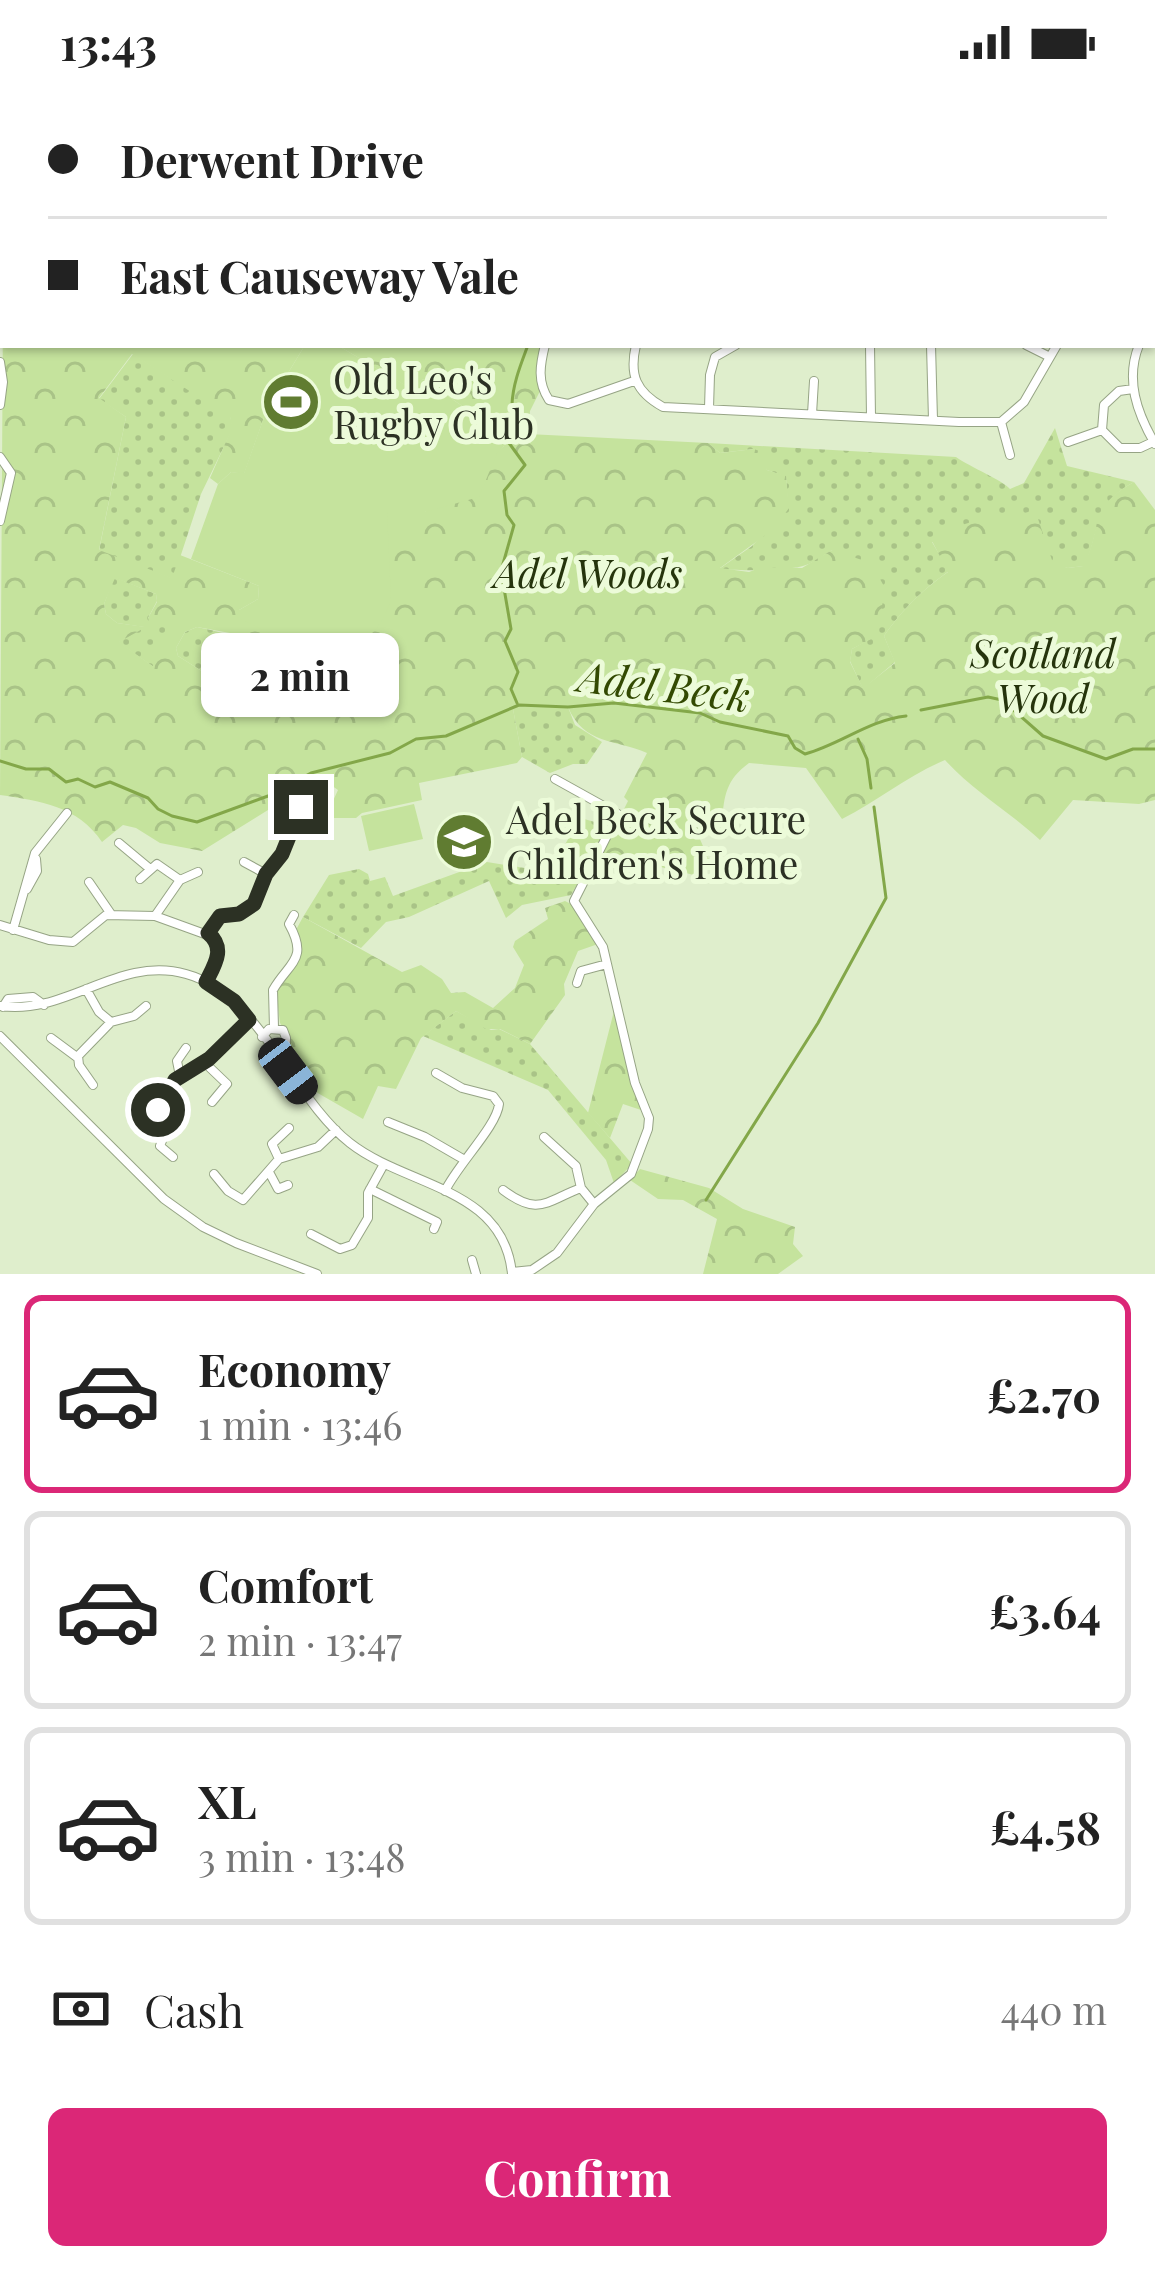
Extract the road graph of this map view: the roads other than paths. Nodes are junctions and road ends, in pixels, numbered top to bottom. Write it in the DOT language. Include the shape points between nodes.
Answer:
graph roads {
  1 [pos="544,348"];
  2 [pos="635,348"];
  3 [pos="731,348"];
  4 [pos="870,348"];
  5 [pos="931,348"];
  6 [pos="1032,348"];
  7 [pos="1055,348"];
  8 [pos="1139,348"];
  9 [pos="1050,357"];
  10 [pos="0,362"];
  11 [pos="634,381"];
  12 [pos="814,381"];
  13 [pos="1133,389"];
  14 [pos="0,405"];
  15 [pos="709,408"];
  16 [pos="1155,412"];
  17 [pos="812,414"];
  18 [pos="871,416"];
  19 [pos="1141,418"];
  20 [pos="932,420"];
  21 [pos="1001,422"];
  22 [pos="1102,430"];
  23 [pos="1068,442"];
  24 [pos="1154,443"];
  25 [pos="1010,455"];
  26 [pos="0,457"];
  27 [pos="0,520"];
  28 [pos="555,779"];
  29 [pos="301,807"];
  30 [pos="67,813"];
  31 [pos="119,843"];
  32 [pos="244,862"];
  33 [pos="149,868"];
  34 [pos="198,872"];
  35 [pos="266,874"];
  36 [pos="140,879"];
  37 [pos="180,880"];
  38 [pos="89,882"];
  39 [pos="111,914"];
  40 [pos="293,915"];
  41 [pos="155,916"];
  42 [pos="0,926"];
  43 [pos="14,930"];
  44 [pos="208,933"];
  45 [pos="607,964"];
  46 [pos="206,982"];
  47 [pos="578,983"];
  48 [pos="86,989"];
  49 [pos="2,1006"];
  50 [pos="146,1006"];
  51 [pos="249,1020"];
  52 [pos="111,1022"];
  53 [pos="274,1028"];
  54 [pos="0,1036"];
  55 [pos="262,1036"];
  56 [pos="51,1038"];
  57 [pos="186,1048"];
  58 [pos="78,1058"];
  59 [pos="205,1063"];
  60 [pos="285,1067"];
  61 [pos="436,1073"];
  62 [pos="179,1076"];
  63 [pos="93,1085"];
  64 [pos="212,1102"];
  65 [pos="158,1110"];
  66 [pos="388,1122"];
  67 [pos="139,1128"];
  68 [pos="289,1128"];
  69 [pos="336,1130"];
  70 [pos="544,1137"];
  71 [pos="172,1156"];
  72 [pos="278,1159"];
  73 [pos="463,1160"];
  74 [pos="384,1164"];
  75 [pos="268,1172"];
  76 [pos="214,1174"];
  77 [pos="288,1185"];
  78 [pos="581,1188"];
  79 [pos="370,1189"];
  80 [pos="503,1190"];
  81 [pos="445,1191"];
  82 [pos="594,1204"];
  83 [pos="434,1229"];
  84 [pos="311,1234"];
  85 [pos="472,1261"];
  86 [pos="532,1272"];
  87 [pos="512,1273"];
  88 [pos="317,1274"];
  89 [pos="476,1274"];
  1 -- 11 [label="street" via="540,373 549,400 568,404"];
  2 -- 11 [label="street"];
  3 -- 15 [label="street" via="715,358"];
  4 -- 18 [label="street"];
  5 -- 20 [label="street"];
  6 -- 9 [label="street"];
  7 -- 9 [label="street"];
  8 -- 13 [label="street"];
  9 -- 21 [label="street" via="1024,403"];
  10 -- 14 [label="street"];
  11 -- 15 [label="street" via="663,407"];
  12 -- 17 [label="street"];
  13 -- 19 [label="street"];
  13 -- 22 [label="street" via="1104,405"];
  15 -- 17 [label="street"];
  16 -- 19 [label="street"];
  17 -- 18 [label="street"];
  18 -- 20 [label="street"];
  19 -- 24 [label="street"];
  20 -- 21 [label="street"];
  21 -- 25 [label="street"];
  22 -- 23 [label="street"];
  22 -- 24 [label="street" via="1120,448"];
  26 -- 27 [label="street" via="10,473"];
  28 -- 45 [label="street" via="618,814 574,901"];
  29 -- 35 [label="street"];
  30 -- 43 [label="street" via="35,853"];
  31 -- 33 [label="street"];
  32 -- 35 [label="street"];
  33 -- 36 [label="street"];
  33 -- 37 [label="street" via="162,865"];
  34 -- 37 [label="street"];
  35 -- 44 [label="street" via="250,909 220,916"];
  37 -- 41 [label="street"];
  38 -- 39 [label="street"];
  39 -- 41 [label="street"];
  39 -- 43 [label="street" via="73,942"];
  40 -- 53 [label="street" via="298,953 273,990"];
  41 -- 44 [label="street"];
  42 -- 43 [label="street"];
  44 -- 46 [label="street" via="218,955"];
  45 -- 47 [label="street" via="581,971"];
  45 -- 82 [label="street" via="649,1118 636,1164"];
  46 -- 48 [label="street" via="150,969"];
  46 -- 51 [label="street"];
  48 -- 49 [label="street" via="44,1005"];
  48 -- 52 [label="street"];
  50 -- 52 [label="street"];
  51 -- 55 [label="street"];
  51 -- 59 [label="street"];
  52 -- 58 [label="street"];
  53 -- 55 [label="street"];
  53 -- 60 [label="street" via="286,1038"];
  54 -- 88 [label="street" via="164,1199 203,1227"];
  55 -- 60 [label="street"];
  56 -- 58 [label="street"];
  57 -- 62 [label="street"];
  58 -- 63 [label="street"];
  59 -- 62 [label="street"];
  59 -- 64 [label="street" via="227,1084"];
  60 -- 69 [label="street"];
  61 -- 73 [label="street" via="499,1104"];
  62 -- 65 [label="street"];
  65 -- 67 [label="street"];
  65 -- 71 [label="street" via="168,1125 160,1145"];
  66 -- 73 [label="street"];
  68 -- 72 [label="street" via="272,1144"];
  69 -- 72 [label="street" via="318,1147"];
  69 -- 74 [label="street"];
  70 -- 78 [label="street" via="576,1166"];
  72 -- 75 [label="street"];
  73 -- 81 [label="street"];
  74 -- 79 [label="street"];
  74 -- 81 [label="street"];
  75 -- 76 [label="street" via="243,1200"];
  75 -- 77 [label="street" via="278,1190"];
  78 -- 80 [label="street" via="533,1205"];
  78 -- 82 [label="street"];
  79 -- 83 [label="street" via="437,1222"];
  79 -- 84 [label="street" via="368,1218 352,1245 340,1249"];
  81 -- 87 [label="street" via="496,1225"];
  82 -- 86 [label="street"];
  85 -- 89 [label="street"];
  86 -- 87 [label="street"];
}
